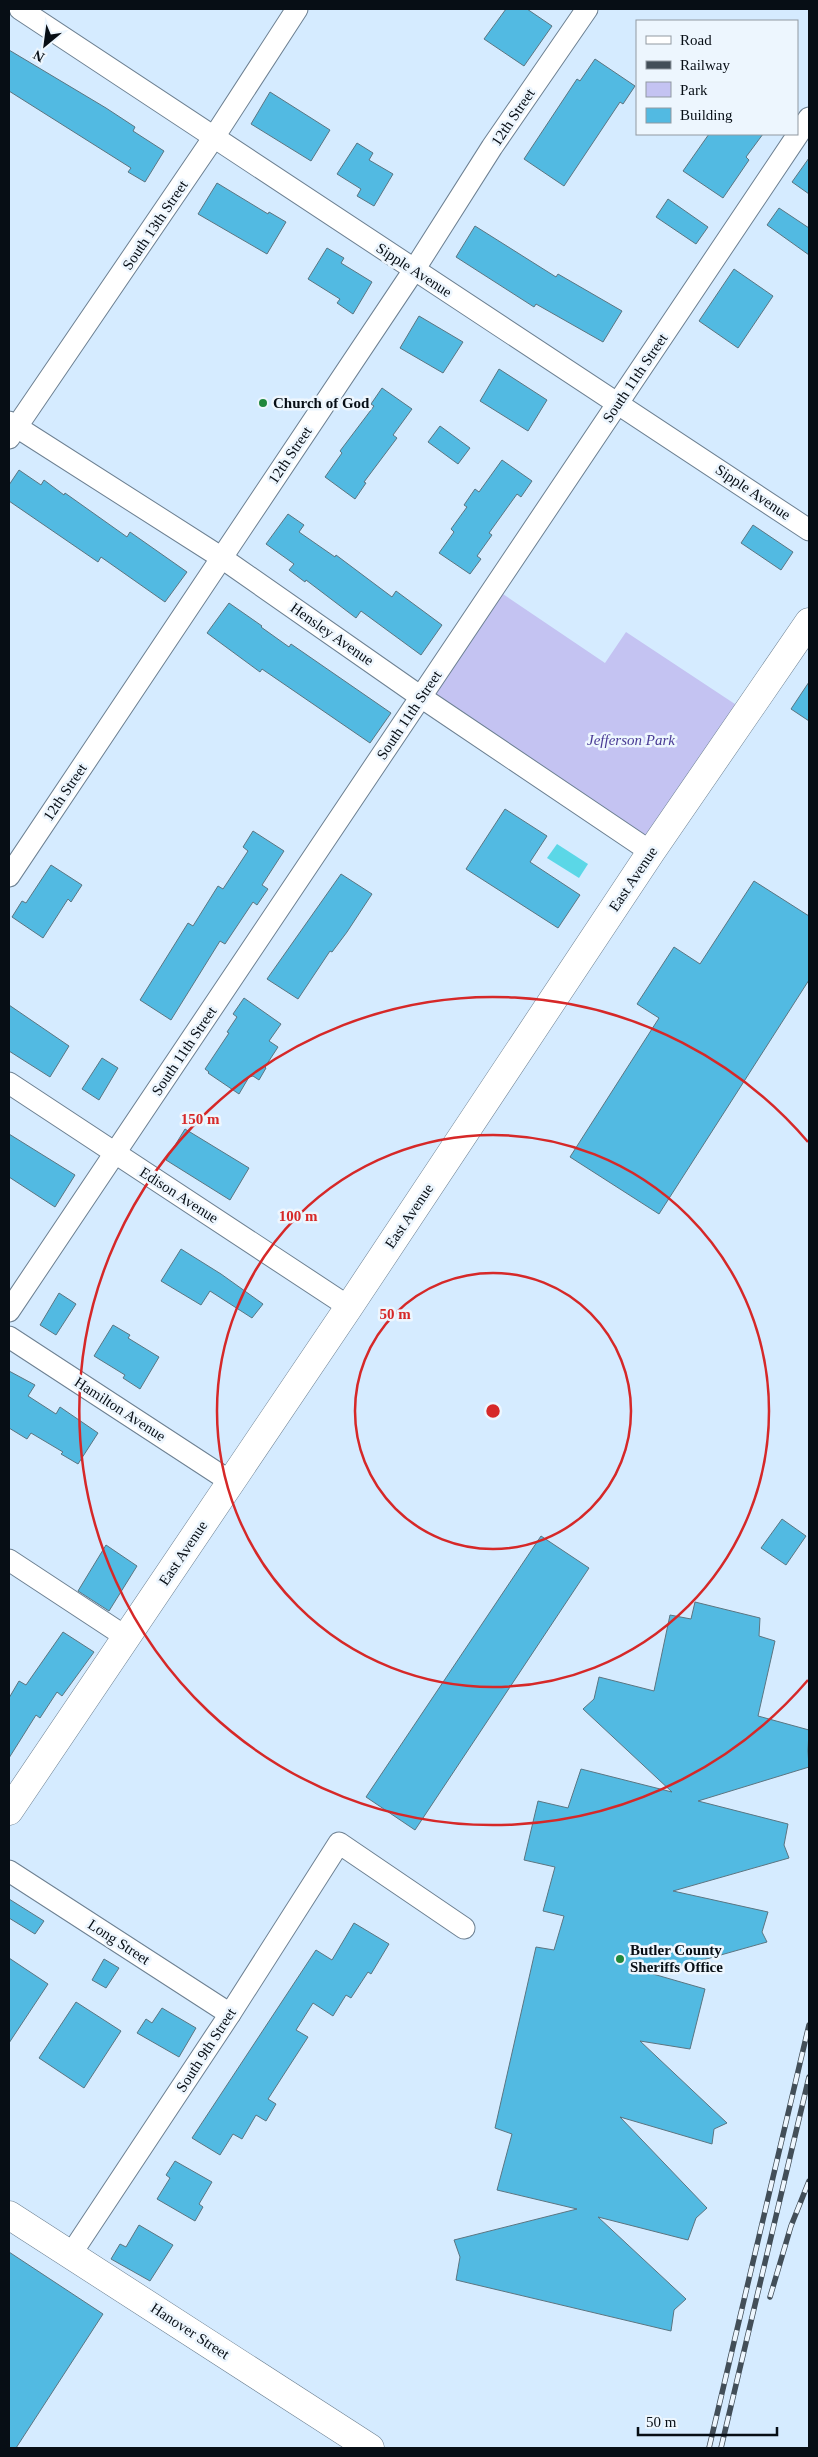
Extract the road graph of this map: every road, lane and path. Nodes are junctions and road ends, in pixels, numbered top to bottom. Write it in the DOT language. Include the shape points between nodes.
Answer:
graph roads {
  1 [pos="20,9"];
  2 [pos="297,9"];
  3 [pos="587,9"];
  4 [pos="809,118"];
  5 [pos="798,134"];
  6 [pos="798,135"];
  7 [pos="214,137"];
  8 [pos="414,270"];
  9 [pos="618,404"];
  10 [pos="11,429"];
  11 [pos="809,530"];
  12 [pos="222,558"];
  13 [pos="809,622"];
  14 [pos="421,697"];
  15 [pos="651,852"];
  16 [pos="9,876"];
  17 [pos="9,1083"];
  18 [pos="115,1153"];
  19 [pos="348,1307"];
  20 [pos="9,1311"];
  21 [pos="9,1337"];
  22 [pos="231,1482"];
  23 [pos="9,1560"];
  24 [pos="126,1637"];
  25 [pos="9,1811"];
  26 [pos="9,1871"];
  27 [pos="464,1928"];
  28 [pos="230,2014"];
  29 [pos="9,2215"];
  30 [pos="71,2254"];
  31 [pos="370,2448"];
  1 -- 7 [label="street, Sipple Avenue"];
  2 -- 7 [label="street, South 13th Street"];
  3 -- 8 [label="street, 12th Street" via="492,147"];
  4 -- 5 [label="street, South 11th Street"];
  6 -- 9 [label="street, South 11th Street"];
  7 -- 8 [label="street, Sipple Avenue"];
  7 -- 10 [label="street, South 13th Street"];
  8 -- 9 [label="street, Sipple Avenue"];
  8 -- 12 [label="street, 12th Street"];
  9 -- 11 [label="street, Sipple Avenue"];
  9 -- 14 [label="street, South 11th Street"];
  10 -- 12 [label="street, Hensley Avenue"];
  12 -- 14 [label="street, Hensley Avenue"];
  12 -- 16 [label="street, 12th Street"];
  13 -- 15 [label="street, East Avenue"];
  14 -- 15 [label="street, Hensley Avenue"];
  14 -- 18 [label="street, South 11th Street"];
  15 -- 19 [label="street, East Avenue"];
  17 -- 18 [label="street, Edison Avenue"];
  18 -- 19 [label="street, Edison Avenue"];
  18 -- 20 [label="street, South 11th Street"];
  19 -- 22 [label="street, East Avenue"];
  21 -- 22 [label="street, Hamilton Avenue"];
  22 -- 24 [label="street, East Avenue"];
  23 -- 24 [label="street"];
  24 -- 25 [label="street, East Avenue"];
  26 -- 28 [label="street, Long Street"];
  27 -- 28 [label="street, South 9th Street" via="338,1843"];
  28 -- 30 [label="street, South 9th Street"];
  29 -- 30 [label="street, Hanover Street"];
  30 -- 31 [label="street, Hanover Street"];
}
